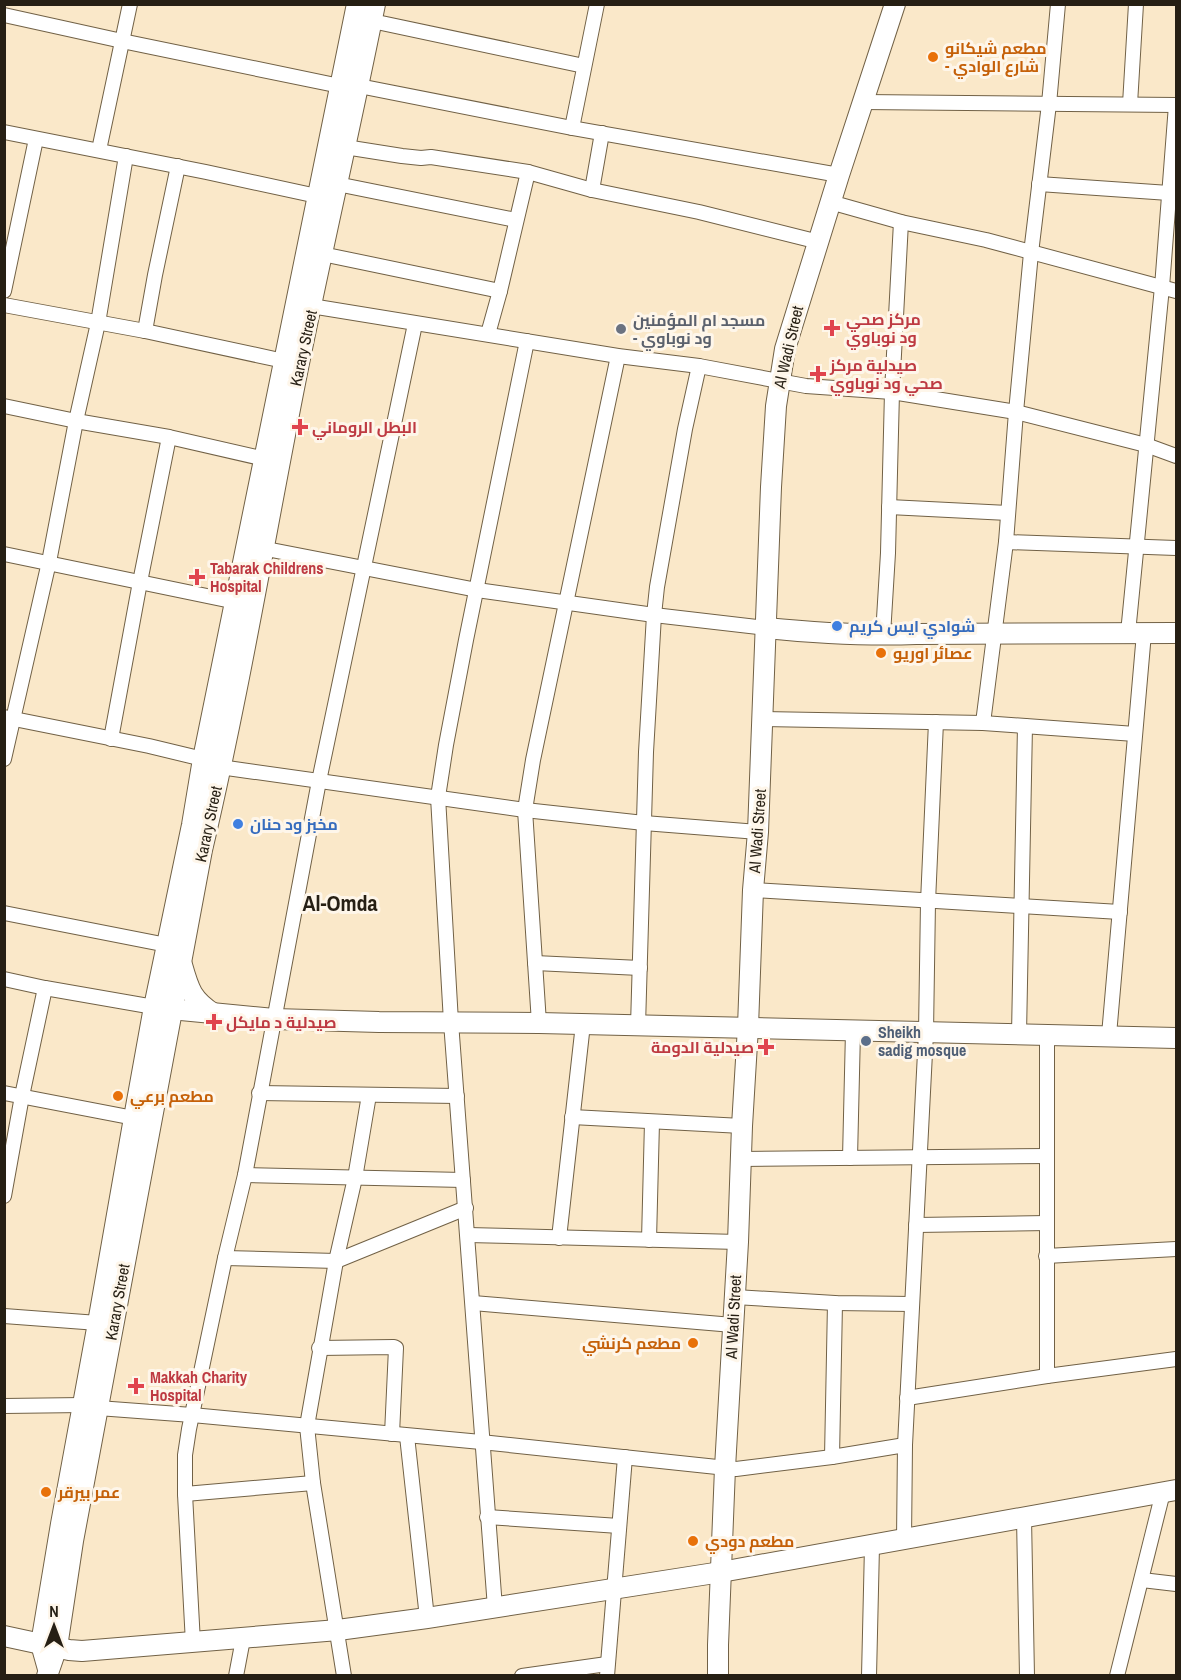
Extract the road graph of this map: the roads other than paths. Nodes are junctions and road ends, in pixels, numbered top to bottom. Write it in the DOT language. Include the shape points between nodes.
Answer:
graph roads {
  1 [pos="130,4"];
  2 [pos="357,4"];
  3 [pos="597,4"];
  4 [pos="895,4"];
  5 [pos="1058,4"];
  6 [pos="1136,4"];
  7 [pos="374,13"];
  8 [pos="4,15"];
  9 [pos="122,41"];
  10 [pos="584,66"];
  11 [pos="349,86"];
  12 [pos="863,102"];
  13 [pos="1049,104"];
  14 [pos="1130,104"];
  15 [pos="1176,105"];
  16 [pos="572,128"];
  17 [pos="4,132"];
  18 [pos="602,133"];
  19 [pos="36,139"];
  20 [pos="345,147"];
  21 [pos="99,150"];
  22 [pos="126,156"];
  23 [pos="178,166"];
  24 [pos="528,172"];
  25 [pos="839,175"];
  26 [pos="337,184"];
  27 [pos="1039,184"];
  28 [pos="592,190"];
  29 [pos="1169,193"];
  30 [pos="317,196"];
  31 [pos="830,202"];
  32 [pos="516,220"];
  33 [pos="901,222"];
  34 [pos="819,242"];
  35 [pos="1031,253"];
  36 [pos="322,254"];
  37 [pos="1162,287"];
  38 [pos="4,291"];
  39 [pos="500,291"];
  40 [pos="1176,291"];
  41 [pos="4,305"];
  42 [pos="311,306"];
  43 [pos="98,323"];
  44 [pos="415,324"];
  45 [pos="145,331"];
  46 [pos="488,334"];
  47 [pos="526,341"];
  48 [pos="618,356"];
  49 [pos="284,361"];
  50 [pos="699,366"];
  51 [pos="779,380"];
  52 [pos="892,392"];
  53 [pos="4,406"];
  54 [pos="1016,412"];
  55 [pos="76,421"];
  56 [pos="169,436"];
  57 [pos="1146,446"];
  58 [pos="1176,456"];
  59 [pos="265,459"];
  60 [pos="889,507"];
  61 [pos="1008,513"];
  62 [pos="1006,542"];
  63 [pos="256,547"];
  64 [pos="1135,547"];
  65 [pos="1176,548"];
  66 [pos="4,554"];
  67 [pos="49,562"];
  68 [pos="363,569"];
  69 [pos="140,582"];
  70 [pos="477,590"];
  71 [pos="236,602"];
  72 [pos="566,603"];
  73 [pos="654,615"];
  74 [pos="766,628"];
  75 [pos="1136,633"];
  76 [pos="1176,633"];
  77 [pos="996,634"];
  78 [pos="883,635"];
  79 [pos="9,718"];
  80 [pos="763,719"];
  81 [pos="936,722"];
  82 [pos="983,723"];
  83 [pos="1025,726"];
  84 [pos="1135,734"];
  85 [pos="111,739"];
  86 [pos="4,759"];
  87 [pos="212,763"];
  88 [pos="319,781"];
  89 [pos="438,797"];
  90 [pos="525,810"];
  91 [pos="644,823"];
  92 [pos="758,832"];
  93 [pos="189,875"];
  94 [pos="753,890"];
  95 [pos="928,902"];
  96 [pos="1021,906"];
  97 [pos="1120,912"];
  98 [pos="4,914"];
  99 [pos="167,945"];
  100 [pos="181,960"];
  101 [pos="535,963"];
  102 [pos="639,968"];
  103 [pos="4,979"];
  104 [pos="45,988"];
  105 [pos="163,1008"];
  106 [pos="214,1014"];
  107 [pos="274,1019"];
  108 [pos="451,1022"];
  109 [pos="539,1023"];
  110 [pos="583,1024"];
  111 [pos="638,1026"];
  112 [pos="748,1027"];
  113 [pos="853,1031"];
  114 [pos="926,1033"];
  115 [pos="1019,1034"];
  116 [pos="1047,1034"];
  117 [pos="1109,1035"];
  118 [pos="1176,1038"];
  119 [pos="4,1092"];
  120 [pos="259,1093"];
  121 [pos="369,1095"];
  122 [pos="22,1096"];
  123 [pos="457,1096"];
  124 [pos="572,1117"];
  125 [pos="134,1118"];
  126 [pos="652,1122"];
  127 [pos="742,1126"];
  128 [pos="1047,1156"];
  129 [pos="850,1158"];
  130 [pos="920,1158"];
  131 [pos="740,1159"];
  132 [pos="244,1175"];
  133 [pos="355,1178"];
  134 [pos="463,1180"];
  135 [pos="4,1196"];
  136 [pos="466,1208"];
  137 [pos="1047,1223"];
  138 [pos="916,1226"];
  139 [pos="468,1235"];
  140 [pos="559,1238"];
  141 [pos="650,1240"];
  142 [pos="738,1242"];
  143 [pos="1176,1249"];
  144 [pos="1046,1256"];
  145 [pos="225,1258"];
  146 [pos="336,1261"];
  147 [pos="735,1297"];
  148 [pos="473,1303"];
  149 [pos="835,1304"];
  150 [pos="912,1304"];
  151 [pos="4,1316"];
  152 [pos="98,1323"];
  153 [pos="733,1325"];
  154 [pos="319,1348"];
  155 [pos="1176,1359"];
  156 [pos="1047,1376"];
  157 [pos="907,1398"];
  158 [pos="4,1406"];
  159 [pos="91,1407"];
  160 [pos="192,1415"];
  161 [pos="306,1426"];
  162 [pos="392,1434"];
  163 [pos="407,1436"];
  164 [pos="482,1442"];
  165 [pos="905,1445"];
  166 [pos="832,1457"];
  167 [pos="625,1458"];
  168 [pos="725,1468"];
  169 [pos="313,1483"];
  170 [pos="1170,1491"];
  171 [pos="185,1494"];
  172 [pos="487,1517"];
  173 [pos="1024,1518"];
  174 [pos="619,1526"];
  175 [pos="904,1540"];
  176 [pos="872,1546"];
  177 [pos="721,1572"];
  178 [pos="1142,1580"];
  179 [pos="1176,1584"];
  180 [pos="613,1590"];
  181 [pos="495,1608"];
  182 [pos="427,1618"];
  183 [pos="338,1630"];
  184 [pos="4,1636"];
  185 [pos="243,1639"];
  186 [pos="193,1643"];
  187 [pos="49,1645"];
  188 [pos="607,1670"];
  189 [pos="48,1672"];
  190 [pos="236,1676"];
  191 [pos="344,1676"];
  192 [pos="522,1676"];
  193 [pos="718,1676"];
  194 [pos="869,1676"];
  195 [pos="1027,1676"];
  196 [pos="1117,1676"];
  1 -- 9 [label="street"];
  2 -- 11 [label="main road, Karary Street"];
  3 -- 10 [label="street"];
  4 -- 12 [label="main road, Al Wadi Street"];
  5 -- 13 [label="street"];
  6 -- 14 [label="street"];
  7 -- 10 [label="street"];
  7 -- 11 [label="main road, Karary Street"];
  8 -- 9 [label="street"];
  9 -- 11 [label="street"];
  9 -- 21 [label="street"];
  10 -- 16 [label="street"];
  11 -- 16 [label="street"];
  11 -- 20 [label="main road, Karary Street"];
  11 -- 30 [label="main road, Karary Street"];
  12 -- 13 [label="street"];
  12 -- 25 [label="main road, Al Wadi Street"];
  13 -- 14 [label="street"];
  13 -- 27 [label="street"];
  14 -- 15 [label="street"];
  15 -- 29 [label="street"];
  16 -- 18 [label="street"];
  17 -- 19 [label="street"];
  18 -- 25 [label="street"];
  18 -- 28 [label="street"];
  19 -- 21 [label="street"];
  19 -- 38 [label="street"];
  20 -- 24 [label="street"];
  20 -- 26 [label="main road, Karary Street"];
  21 -- 22 [label="street"];
  22 -- 23 [label="street"];
  22 -- 43 [label="street"];
  23 -- 30 [label="street"];
  23 -- 45 [label="street"];
  24 -- 28 [label="street"];
  24 -- 32 [label="street"];
  25 -- 31 [label="main road, Al Wadi Street"];
  26 -- 32 [label="street"];
  26 -- 36 [label="main road, Karary Street"];
  27 -- 29 [label="street"];
  27 -- 35 [label="street"];
  28 -- 34 [label="street"];
  29 -- 37 [label="street"];
  30 -- 49 [label="main road, Karary Street"];
  31 -- 33 [label="street"];
  31 -- 34 [label="main road, Al Wadi Street"];
  32 -- 39 [label="street"];
  33 -- 35 [label="street"];
  33 -- 52 [label="street"];
  34 -- 51 [label="main road, Al Wadi Street"];
  35 -- 37 [label="street"];
  35 -- 54 [label="street"];
  36 -- 39 [label="street"];
  36 -- 42 [label="main road, Karary Street"];
  37 -- 40 [label="street"];
  37 -- 57 [label="street"];
  39 -- 46 [label="street"];
  41 -- 43 [label="street"];
  42 -- 44 [label="street"];
  42 -- 63 [label="main road, Karary Street"];
  43 -- 45 [label="street"];
  43 -- 55 [label="street"];
  44 -- 46 [label="street"];
  44 -- 68 [label="street"];
  45 -- 49 [label="street"];
  46 -- 47 [label="street"];
  47 -- 48 [label="street"];
  47 -- 70 [label="street"];
  48 -- 50 [label="street"];
  48 -- 72 [label="street"];
  49 -- 59 [label="main road, Karary Street"];
  50 -- 51 [label="street"];
  50 -- 73 [label="street"];
  51 -- 52 [label="street" via="806,386"];
  51 -- 74 [label="main road, Al Wadi Street"];
  52 -- 54 [label="street"];
  52 -- 60 [label="street"];
  53 -- 55 [label="street"];
  54 -- 57 [label="street"];
  54 -- 61 [label="street"];
  55 -- 56 [label="street"];
  55 -- 67 [label="street"];
  56 -- 59 [label="street"];
  56 -- 69 [label="street"];
  57 -- 58 [label="street"];
  57 -- 64 [label="street"];
  59 -- 63 [label="main road, Karary Street"];
  60 -- 61 [label="street"];
  60 -- 78 [label="street"];
  61 -- 62 [label="street"];
  62 -- 64 [label="street"];
  62 -- 77 [label="street"];
  63 -- 68 [label="street"];
  63 -- 71 [label="main road, Karary Street"];
  63 -- 87 [label="main road, Karary Street"];
  64 -- 65 [label="street"];
  64 -- 75 [label="street"];
  66 -- 67 [label="street"];
  67 -- 69 [label="street"];
  67 -- 79 [label="street"];
  68 -- 70 [label="street"];
  68 -- 88 [label="street"];
  69 -- 71 [label="street"];
  69 -- 85 [label="street"];
  70 -- 72 [label="street"];
  70 -- 89 [label="street"];
  71 -- 87 [label="main road, Karary Street"];
  72 -- 73 [label="street"];
  72 -- 90 [label="street"];
  73 -- 74 [label="street"];
  73 -- 91 [label="street"];
  74 -- 78 [label="main road"];
  74 -- 80 [label="main road, Al Wadi Street"];
  75 -- 76 [label="main road"];
  75 -- 77 [label="main road"];
  75 -- 84 [label="street"];
  77 -- 78 [label="main road"];
  77 -- 82 [label="street"];
  79 -- 85 [label="street"];
  79 -- 86 [label="street"];
  80 -- 81 [label="street"];
  80 -- 92 [label="main road, Al Wadi Street"];
  81 -- 82 [label="street"];
  81 -- 95 [label="street"];
  82 -- 83 [label="street"];
  83 -- 84 [label="street"];
  83 -- 96 [label="street"];
  84 -- 97 [label="street"];
  85 -- 87 [label="street"];
  87 -- 88 [label="street"];
  87 -- 93 [label="main road, Karary Street" via="192,825"];
  88 -- 89 [label="street"];
  88 -- 107 [label="street"];
  89 -- 90 [label="street"];
  89 -- 108 [label="street"];
  90 -- 91 [label="street"];
  90 -- 101 [label="street"];
  91 -- 92 [label="street"];
  91 -- 102 [label="street"];
  92 -- 94 [label="main road, Al Wadi Street"];
  93 -- 99 [label="main road, Karary Street"];
  93 -- 100 [label="main road, Karary Street"];
  94 -- 95 [label="street"];
  94 -- 112 [label="main road, Al Wadi Street"];
  95 -- 96 [label="street"];
  95 -- 114 [label="street"];
  96 -- 97 [label="street"];
  96 -- 115 [label="street"];
  97 -- 117 [label="street"];
  98 -- 99 [label="street"];
  99 -- 105 [label="main road, Karary Street"];
  100 -- 105 [label="main road, Karary Street"];
  100 -- 106 [label="main road" via="195,1000"];
  101 -- 102 [label="street"];
  101 -- 109 [label="street"];
  102 -- 111 [label="street"];
  103 -- 104 [label="street"];
  104 -- 105 [label="street"];
  104 -- 122 [label="street"];
  105 -- 106 [label="main road"];
  105 -- 125 [label="main road, Karary Street"];
  105 -- 159 [label="main road, Karary Street" via="112,1323"];
  106 -- 107 [label="main road"];
  107 -- 108 [label="main road"];
  107 -- 120 [label="street"];
  108 -- 109 [label="main road"];
  108 -- 123 [label="street"];
  109 -- 110 [label="main road"];
  110 -- 111 [label="main road"];
  110 -- 124 [label="street"];
  111 -- 112 [label="main road"];
  112 -- 113 [label="main road"];
  112 -- 127 [label="main road, Al Wadi Street"];
  113 -- 114 [label="main road"];
  113 -- 129 [label="street"];
  114 -- 115 [label="main road"];
  114 -- 130 [label="street"];
  115 -- 116 [label="main road"];
  116 -- 117 [label="main road"];
  116 -- 128 [label="street"];
  117 -- 118 [label="main road"];
  119 -- 122 [label="street"];
  120 -- 121 [label="street"];
  120 -- 132 [label="street"];
  121 -- 123 [label="street"];
  121 -- 133 [label="street"];
  122 -- 125 [label="street"];
  122 -- 135 [label="street"];
  123 -- 134 [label="street"];
  124 -- 126 [label="street"];
  124 -- 140 [label="street"];
  125 -- 152 [label="main road, Karary Street"];
  126 -- 127 [label="street"];
  126 -- 141 [label="street"];
  127 -- 131 [label="main road, Al Wadi Street"];
  128 -- 130 [label="street"];
  128 -- 137 [label="street"];
  129 -- 130 [label="street"];
  129 -- 131 [label="street"];
  130 -- 138 [label="street"];
  131 -- 142 [label="main road, Al Wadi Street"];
  132 -- 133 [label="street"];
  132 -- 145 [label="street"];
  133 -- 134 [label="street"];
  133 -- 146 [label="street"];
  134 -- 136 [label="street"];
  136 -- 139 [label="street"];
  136 -- 146 [label="street"];
  137 -- 138 [label="street"];
  137 -- 144 [label="street"];
  138 -- 150 [label="street"];
  139 -- 140 [label="street"];
  139 -- 148 [label="street"];
  140 -- 141 [label="street"];
  141 -- 142 [label="street"];
  142 -- 147 [label="main road, Al Wadi Street"];
  143 -- 144 [label="street"];
  144 -- 156 [label="street"];
  145 -- 146 [label="street"];
  145 -- 160 [label="street"];
  146 -- 154 [label="street"];
  147 -- 149 [label="street"];
  147 -- 153 [label="main road, Al Wadi Street"];
  148 -- 153 [label="street"];
  148 -- 164 [label="street"];
  149 -- 150 [label="street"];
  149 -- 166 [label="street"];
  150 -- 157 [label="street"];
  151 -- 152 [label="street"];
  152 -- 159 [label="main road, Karary Street"];
  153 -- 168 [label="main road, Al Wadi Street"];
  154 -- 161 [label="street"];
  154 -- 162 [label="street" via="396,1348"];
  155 -- 156 [label="street"];
  156 -- 157 [label="street"];
  157 -- 165 [label="street"];
  158 -- 159 [label="street"];
  159 -- 160 [label="street"];
  159 -- 187 [label="main road, Karary Street" via="61,1524"];
  160 -- 161 [label="street"];
  160 -- 171 [label="street" via="185,1455"];
  161 -- 162 [label="street"];
  161 -- 169 [label="street"];
  162 -- 163 [label="street"];
  163 -- 164 [label="street"];
  163 -- 182 [label="street"];
  164 -- 167 [label="street"];
  164 -- 172 [label="street"];
  165 -- 166 [label="street"];
  165 -- 175 [label="street"];
  166 -- 168 [label="street" via="755,1468"];
  167 -- 168 [label="street"];
  167 -- 174 [label="street"];
  168 -- 177 [label="main road, Al Wadi Street"];
  169 -- 171 [label="street"];
  169 -- 183 [label="street"];
  170 -- 173 [label="main road"];
  170 -- 178 [label="street"];
  171 -- 186 [label="street"];
  172 -- 174 [label="street"];
  172 -- 181 [label="street"];
  173 -- 175 [label="main road"];
  173 -- 195 [label="street"];
  174 -- 180 [label="street"];
  175 -- 176 [label="main road"];
  176 -- 177 [label="main road"];
  176 -- 194 [label="street"];
  177 -- 180 [label="main road"];
  177 -- 193 [label="main road, Al Wadi Street"];
  178 -- 179 [label="street"];
  178 -- 196 [label="street"];
  180 -- 181 [label="main road"];
  180 -- 188 [label="street"];
  181 -- 182 [label="main road"];
  182 -- 183 [label="main road"];
  183 -- 185 [label="main road"];
  183 -- 191 [label="street"];
  184 -- 187 [label="main road"];
  185 -- 186 [label="main road"];
  185 -- 190 [label="street"];
  186 -- 187 [label="main road" via="82,1651"];
  187 -- 189 [label="main road"];
  188 -- 192 [label="street"];
}
